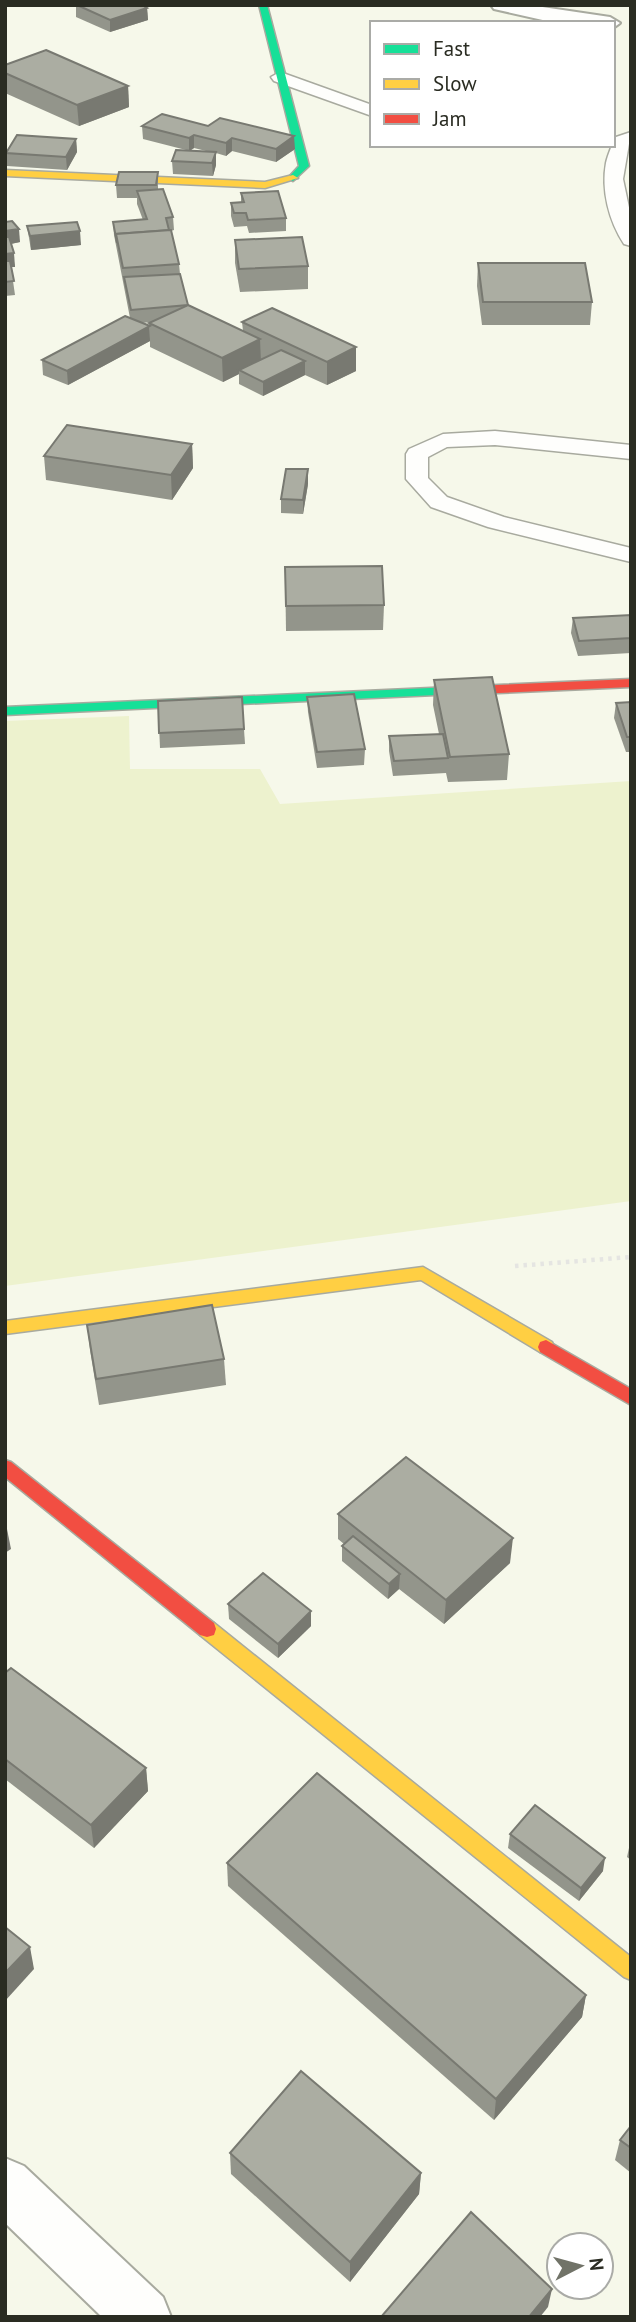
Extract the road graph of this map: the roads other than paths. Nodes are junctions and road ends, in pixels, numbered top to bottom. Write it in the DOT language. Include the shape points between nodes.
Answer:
graph roads {
  1 [pos="264,5"];
  2 [pos="500,5"];
  3 [pos="594,21"];
  4 [pos="280,77"];
  5 [pos="370,110"];
  6 [pos="622,139"];
  7 [pos="5,173"];
  8 [pos="631,240"];
  9 [pos="631,452"];
  10 [pos="631,555"];
  11 [pos="631,683"];
  12 [pos="5,710"];
  13 [pos="5,1328"];
  14 [pos="631,1398"];
  15 [pos="5,1466"];
  16 [pos="631,1970"];
  17 [pos="5,2185"];
  18 [pos="143,2317"];
  1 -- 4 [label="street"];
  2 -- 3 [label="street"];
  4 -- 5 [label="lane"];
  4 -- 7 [label="street" via="304,166 287,182 265,185"];
  6 -- 8 [label="lane" via="614,163 613,196"];
  9 -- 10 [label="lane" via="495,438 443,441 417,454 417,479 439,502 496,522"];
  11 -- 12 [label="street"];
  13 -- 14 [label="street" via="423,1273"];
  15 -- 16 [label="street"];
  17 -- 18 [label="street"];
}
